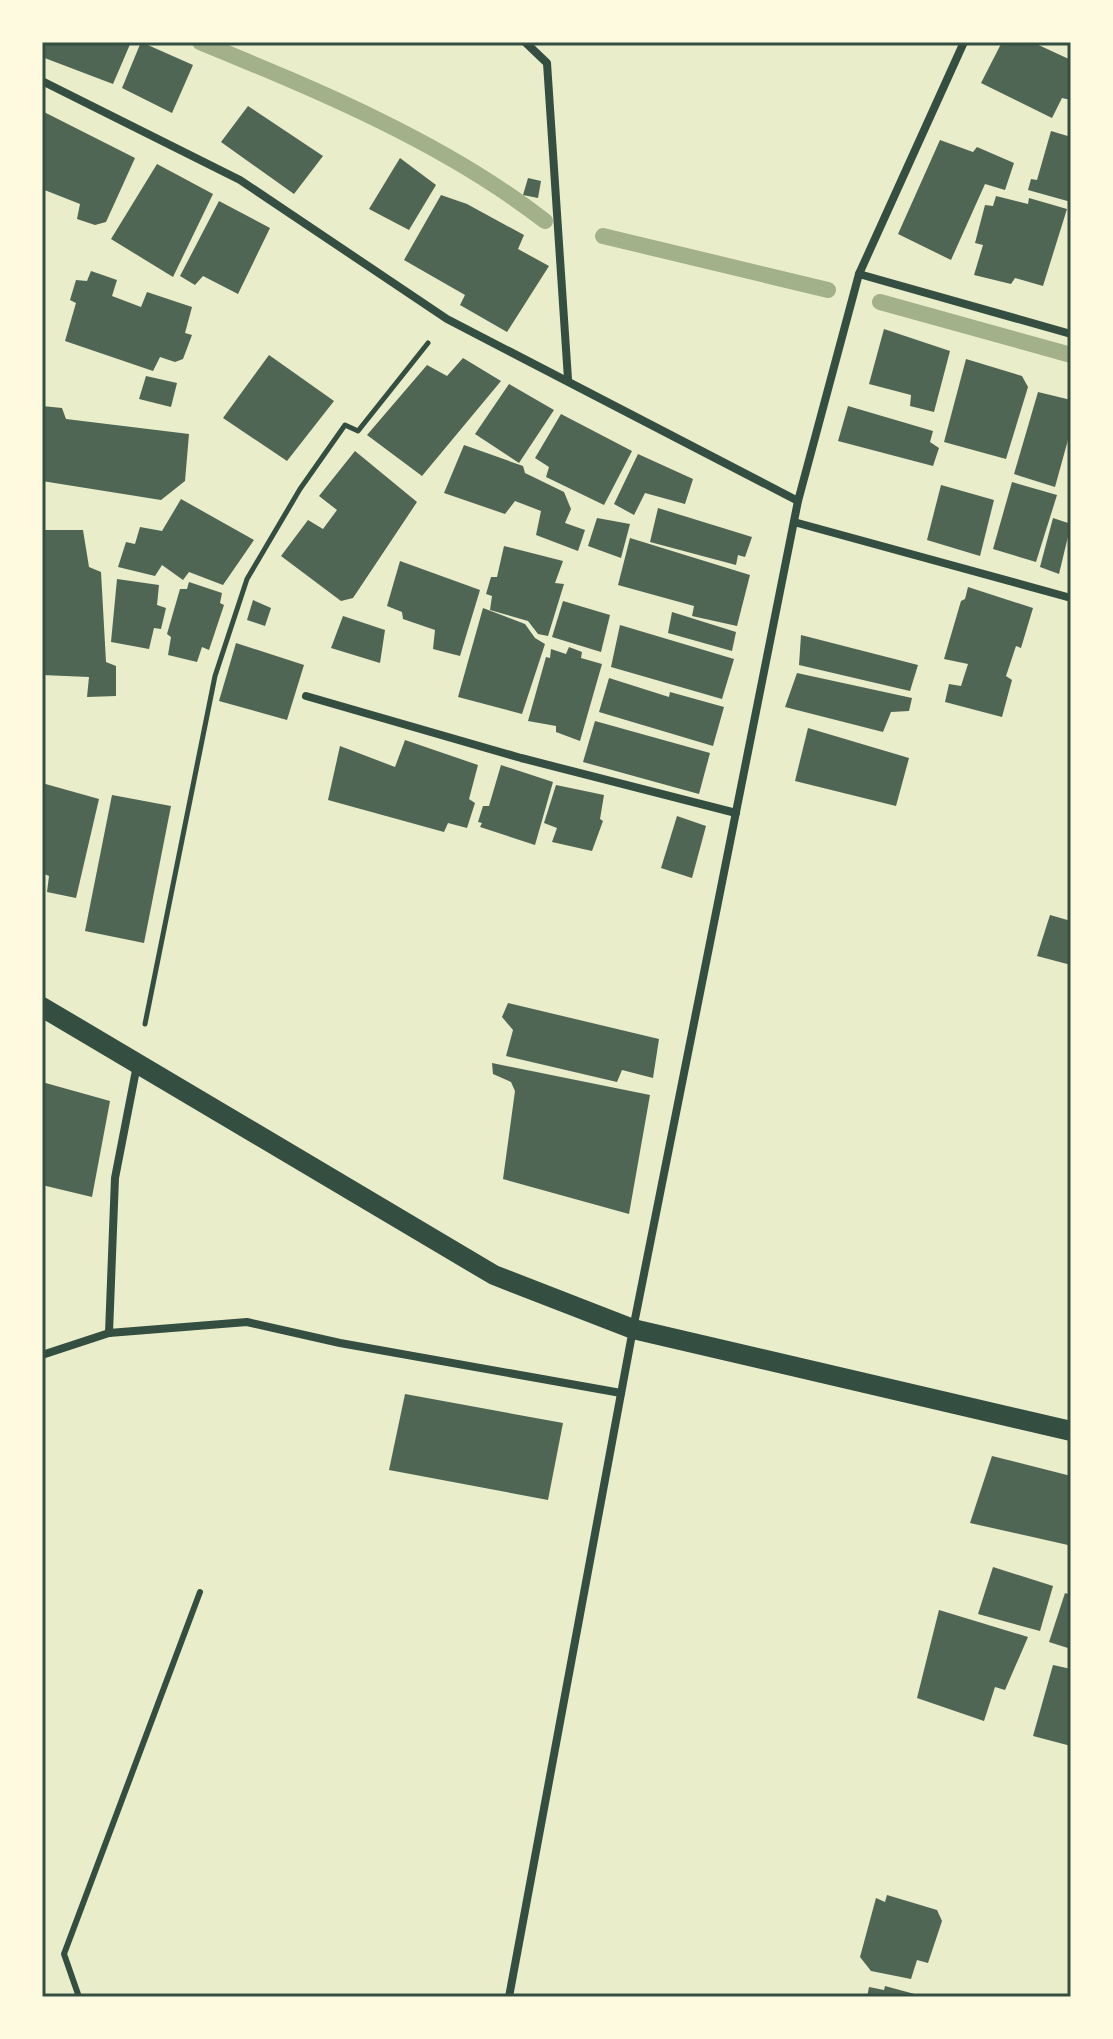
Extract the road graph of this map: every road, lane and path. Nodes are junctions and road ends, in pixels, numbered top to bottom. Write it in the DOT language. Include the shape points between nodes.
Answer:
graph roads {
  1 [pos="525,42"];
  2 [pos="964,42"];
  3 [pos="42,81"];
  4 [pos="859,274"];
  5 [pos="447,319"];
  6 [pos="1071,334"];
  7 [pos="568,379"];
  8 [pos="798,501"];
  9 [pos="794,522"];
  10 [pos="1071,598"];
  11 [pos="306,696"];
  12 [pos="736,813"];
  13 [pos="42,1007"];
  14 [pos="137,1064"];
  15 [pos="633,1329"];
  16 [pos="109,1333"];
  17 [pos="42,1355"];
  18 [pos="621,1393"];
  19 [pos="1071,1431"];
  20 [pos="200,1592"];
  21 [pos="79,1997"];
  22 [pos="509,1997"];
  1 -- 7 [label="street" via="547,63"];
  2 -- 4 [label="street"];
  3 -- 5 [label="street" via="240,180"];
  4 -- 6 [label="street"];
  4 -- 8 [label="street"];
  5 -- 7 [label="street"];
  5 -- 14 [label="path" via="358,431 345,425 247,579 215,676"];
  7 -- 8 [label="street"];
  8 -- 9 [label="street"];
  9 -- 10 [label="street"];
  9 -- 12 [label="street"];
  11 -- 12 [label="street"];
  12 -- 15 [label="street"];
  13 -- 14 [label="main road"];
  14 -- 15 [label="main road" via="494,1275"];
  14 -- 16 [label="street" via="115,1178"];
  15 -- 18 [label="street"];
  15 -- 19 [label="main road"];
  16 -- 17 [label="street"];
  16 -- 18 [label="street" via="247,1322"];
  18 -- 22 [label="street"];
  20 -- 21 [label="lane" via="64,1954"];
}
